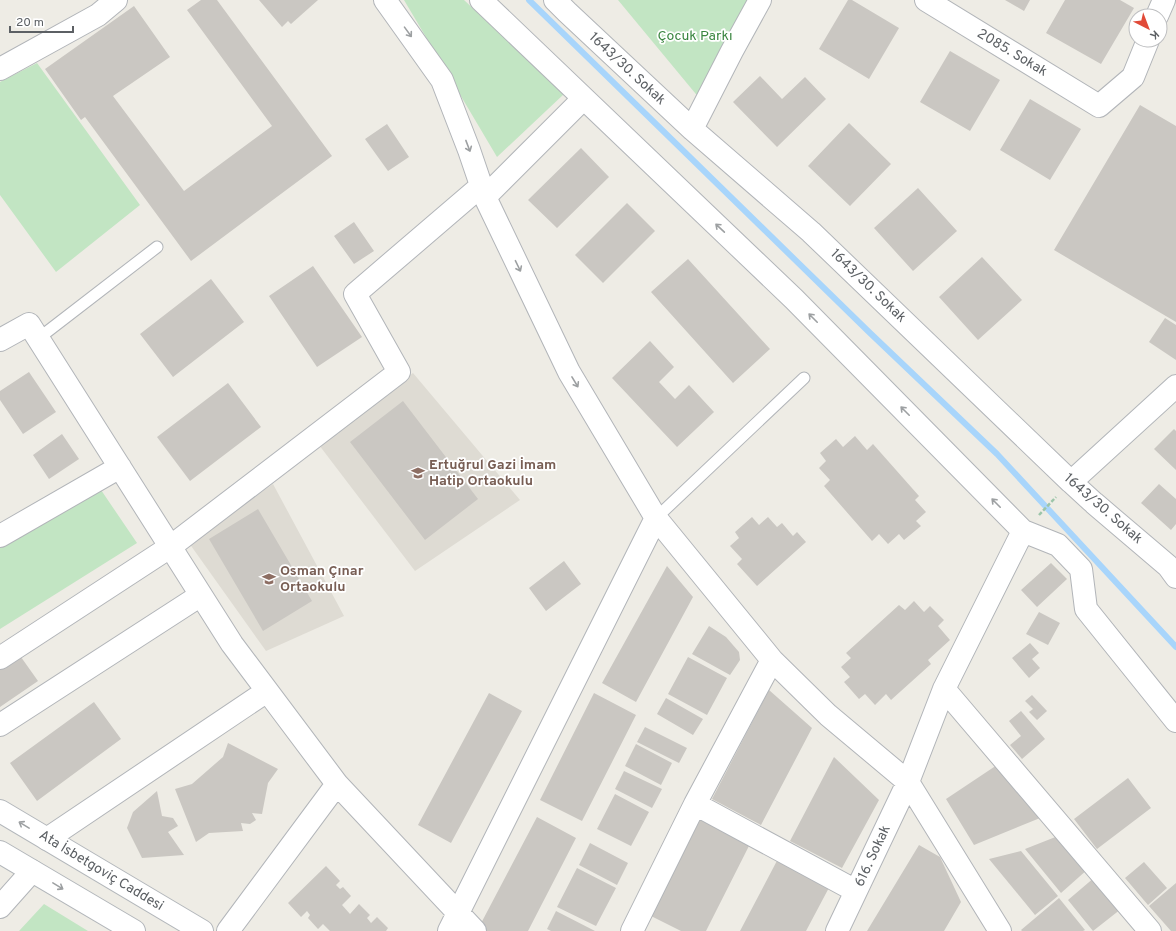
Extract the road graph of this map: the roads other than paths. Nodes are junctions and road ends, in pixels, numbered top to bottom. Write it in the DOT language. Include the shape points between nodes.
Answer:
graph roads {
  1 [pos="116,0"];
  2 [pos="385,0"];
  3 [pos="480,0"];
  4 [pos="555,0"];
  5 [pos="760,0"];
  6 [pos="926,0"];
  7 [pos="1145,48"];
  8 [pos="0,69"];
  9 [pos="583,99"];
  10 [pos="692,130"];
  11 [pos="483,192"];
  12 [pos="157,247"];
  13 [pos="39,338"];
  14 [pos="0,340"];
  15 [pos="804,378"];
  16 [pos="1176,386"];
  17 [pos="120,468"];
  18 [pos="1064,489"];
  19 [pos="656,518"];
  20 [pos="1029,525"];
  21 [pos="0,536"];
  22 [pos="170,547"];
  23 [pos="1173,567"];
  24 [pos="201,595"];
  25 [pos="0,658"];
  26 [pos="772,660"];
  27 [pos="944,689"];
  28 [pos="267,691"];
  29 [pos="1176,721"];
  30 [pos="0,725"];
  31 [pos="908,782"];
  32 [pos="337,784"];
  33 [pos="695,804"];
  34 [pos="0,811"];
  35 [pos="47,839"];
  36 [pos="0,852"];
  37 [pos="32,871"];
  38 [pos="856,891"];
  39 [pos="0,907"];
  40 [pos="454,922"];
  41 [pos="636,930"];
  42 [pos="134,931"];
  43 [pos="202,931"];
  44 [pos="228,931"];
  45 [pos="475,931"];
  46 [pos="837,931"];
  47 [pos="1000,931"];
  48 [pos="1150,931"];
  1 -- 8 [label="street" via="98,15"];
  2 -- 11 [label="street, one-way" via="442,80 470,150"];
  3 -- 9 [label="street"];
  4 -- 10 [label="street, 1643/30. Sokak"];
  5 -- 10 [label="street"];
  6 -- 7 [label="street, 2085. Sokak" via="1099,106 1133,77"];
  9 -- 11 [label="street"];
  20 -- 9 [label="street, one-way"];
  10 -- 18 [label="street, 1643/30. Sokak" via="811,232"];
  11 -- 19 [label="street, one-way" via="569,372"];
  11 -- 22 [label="street" via="355,294 399,372"];
  12 -- 13 [label="lane"];
  13 -- 14 [label="street" via="30,324"];
  13 -- 17 [label="street"];
  15 -- 19 [label="lane"];
  16 -- 18 [label="street"];
  17 -- 21 [label="street"];
  17 -- 22 [label="street"];
  18 -- 23 [label="street, 1643/30. Sokak" via="1094,504"];
  19 -- 26 [label="street"];
  19 -- 40 [label="street"];
  20 -- 27 [label="street, 616. Sokak"];
  20 -- 29 [label="street" via="1058,545 1081,569 1086,609"];
  22 -- 24 [label="street"];
  22 -- 25 [label="street"];
  24 -- 28 [label="street" via="232,644"];
  24 -- 30 [label="street"];
  26 -- 31 [label="street" via="828,715"];
  26 -- 33 [label="street"];
  27 -- 31 [label="street, 616. Sokak"];
  27 -- 48 [label="street"];
  28 -- 32 [label="street"];
  28 -- 35 [label="street"];
  31 -- 38 [label="street, 616. Sokak"];
  31 -- 47 [label="street"];
  32 -- 40 [label="street"];
  32 -- 44 [label="street"];
  33 -- 38 [label="street"];
  33 -- 41 [label="street"];
  35 -- 34 [label="street, Ata İsbetgoviç Caddesi, one-way"];
  35 -- 43 [label="street, Ata İsbetgoviç Caddesi"];
  36 -- 37 [label="street"];
  37 -- 39 [label="street"];
  37 -- 42 [label="street, one-way"];
  38 -- 46 [label="street, 616. Sokak"];
  40 -- 45 [label="street"];
}
